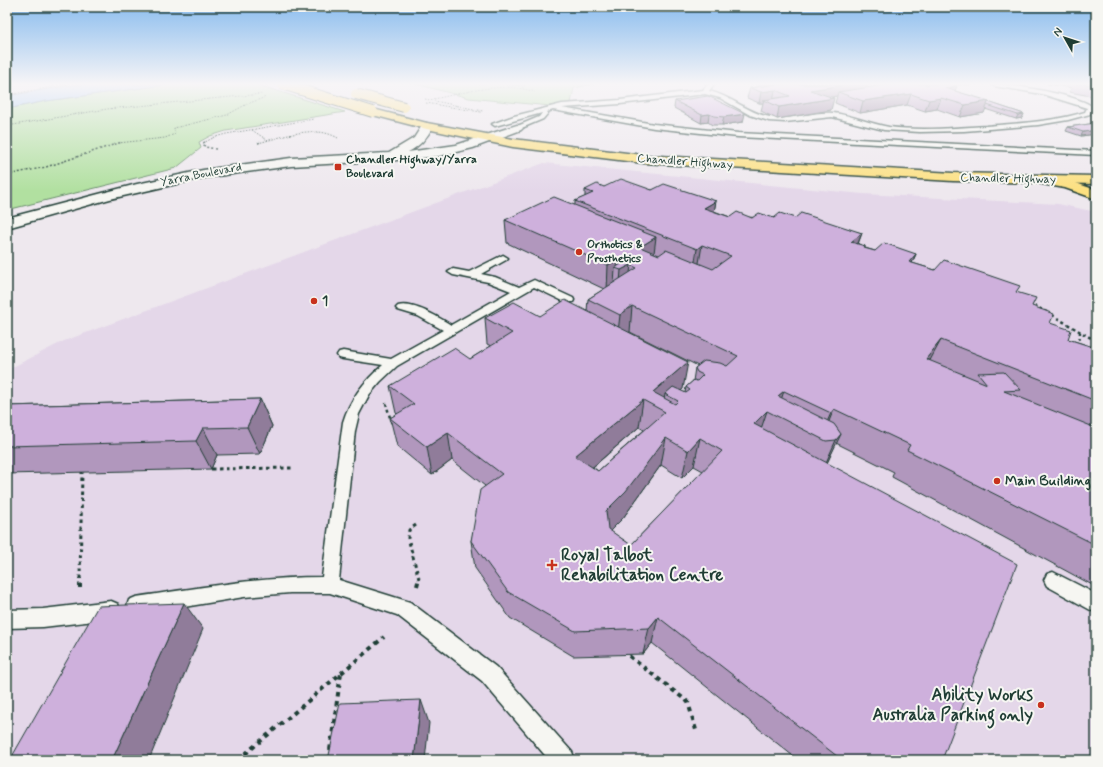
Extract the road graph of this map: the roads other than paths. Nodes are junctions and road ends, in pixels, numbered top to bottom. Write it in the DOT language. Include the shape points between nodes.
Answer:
graph roads {
  1 [pos="403,120"];
  2 [pos="490,120"];
  3 [pos="537,120"];
  4 [pos="616,120"];
  5 [pos="773,120"];
  6 [pos="792,120"];
  7 [pos="851,120"];
  8 [pos="1061,120"];
  9 [pos="427,126"];
  10 [pos="517,128"];
  11 [pos="537,131"];
  12 [pos="469,134"];
  13 [pos="488,138"];
  14 [pos="1096,153"];
  15 [pos="394,157"];
  16 [pos="1042,180"];
  17 [pos="1096,180"];
  18 [pos="1096,194"];
  19 [pos="7,223"];
  20 [pos="503,258"];
  21 [pos="453,272"];
  22 [pos="471,275"];
  23 [pos="520,291"];
  24 [pos="569,300"];
  25 [pos="402,308"];
  26 [pos="451,330"];
  27 [pos="343,355"];
  28 [pos="393,363"];
  29 [pos="1053,580"];
  30 [pos="330,585"];
  31 [pos="1096,604"];
  32 [pos="7,619"];
  33 [pos="564,760"];
  1 -- 9 [label="main road, Chandler Highway, bridge"];
  2 -- 10 [label="main road"];
  2 -- 12 [label="main road, Yarra Boulevard"];
  3 -- 10 [label="lane"];
  4 -- 14 [label="lane" via="738,135"];
  5 -- 6 [label="lane"];
  7 -- 8 [label="lane" via="891,129 940,130"];
  9 -- 12 [label="main road, Chandler Highway"];
  9 -- 15 [label="main road" via="416,143"];
  10 -- 11 [label="main road"];
  10 -- 13 [label="main road, Yarra Boulevard"];
  12 -- 13 [label="main road, Chandler Highway"];
  12 -- 15 [label="main road, Yarra Boulevard"];
  13 -- 15 [label="main road, Yarra Boulevard" via="445,151"];
  13 -- 16 [label="main road, Chandler Highway" via="669,162"];
  15 -- 19 [label="main road, Yarra Boulevard" via="233,168 158,184"];
  16 -- 17 [label="main road, Chandler Highway"];
  16 -- 18 [label="main road"];
  20 -- 22 [label="lane"];
  21 -- 22 [label="lane"];
  22 -- 23 [label="lane" via="491,279"];
  23 -- 24 [label="lane" via="534,283"];
  23 -- 26 [label="lane"];
  25 -- 26 [label="lane" via="415,310"];
  26 -- 28 [label="lane"];
  27 -- 28 [label="lane"];
  28 -- 30 [label="lane" via="378,375 361,397 347,434"];
  29 -- 31 [label="lane"];
  30 -- 32 [label="lane" via="244,589 80,614"];
  30 -- 33 [label="lane" via="403,608 489,674"];
}
